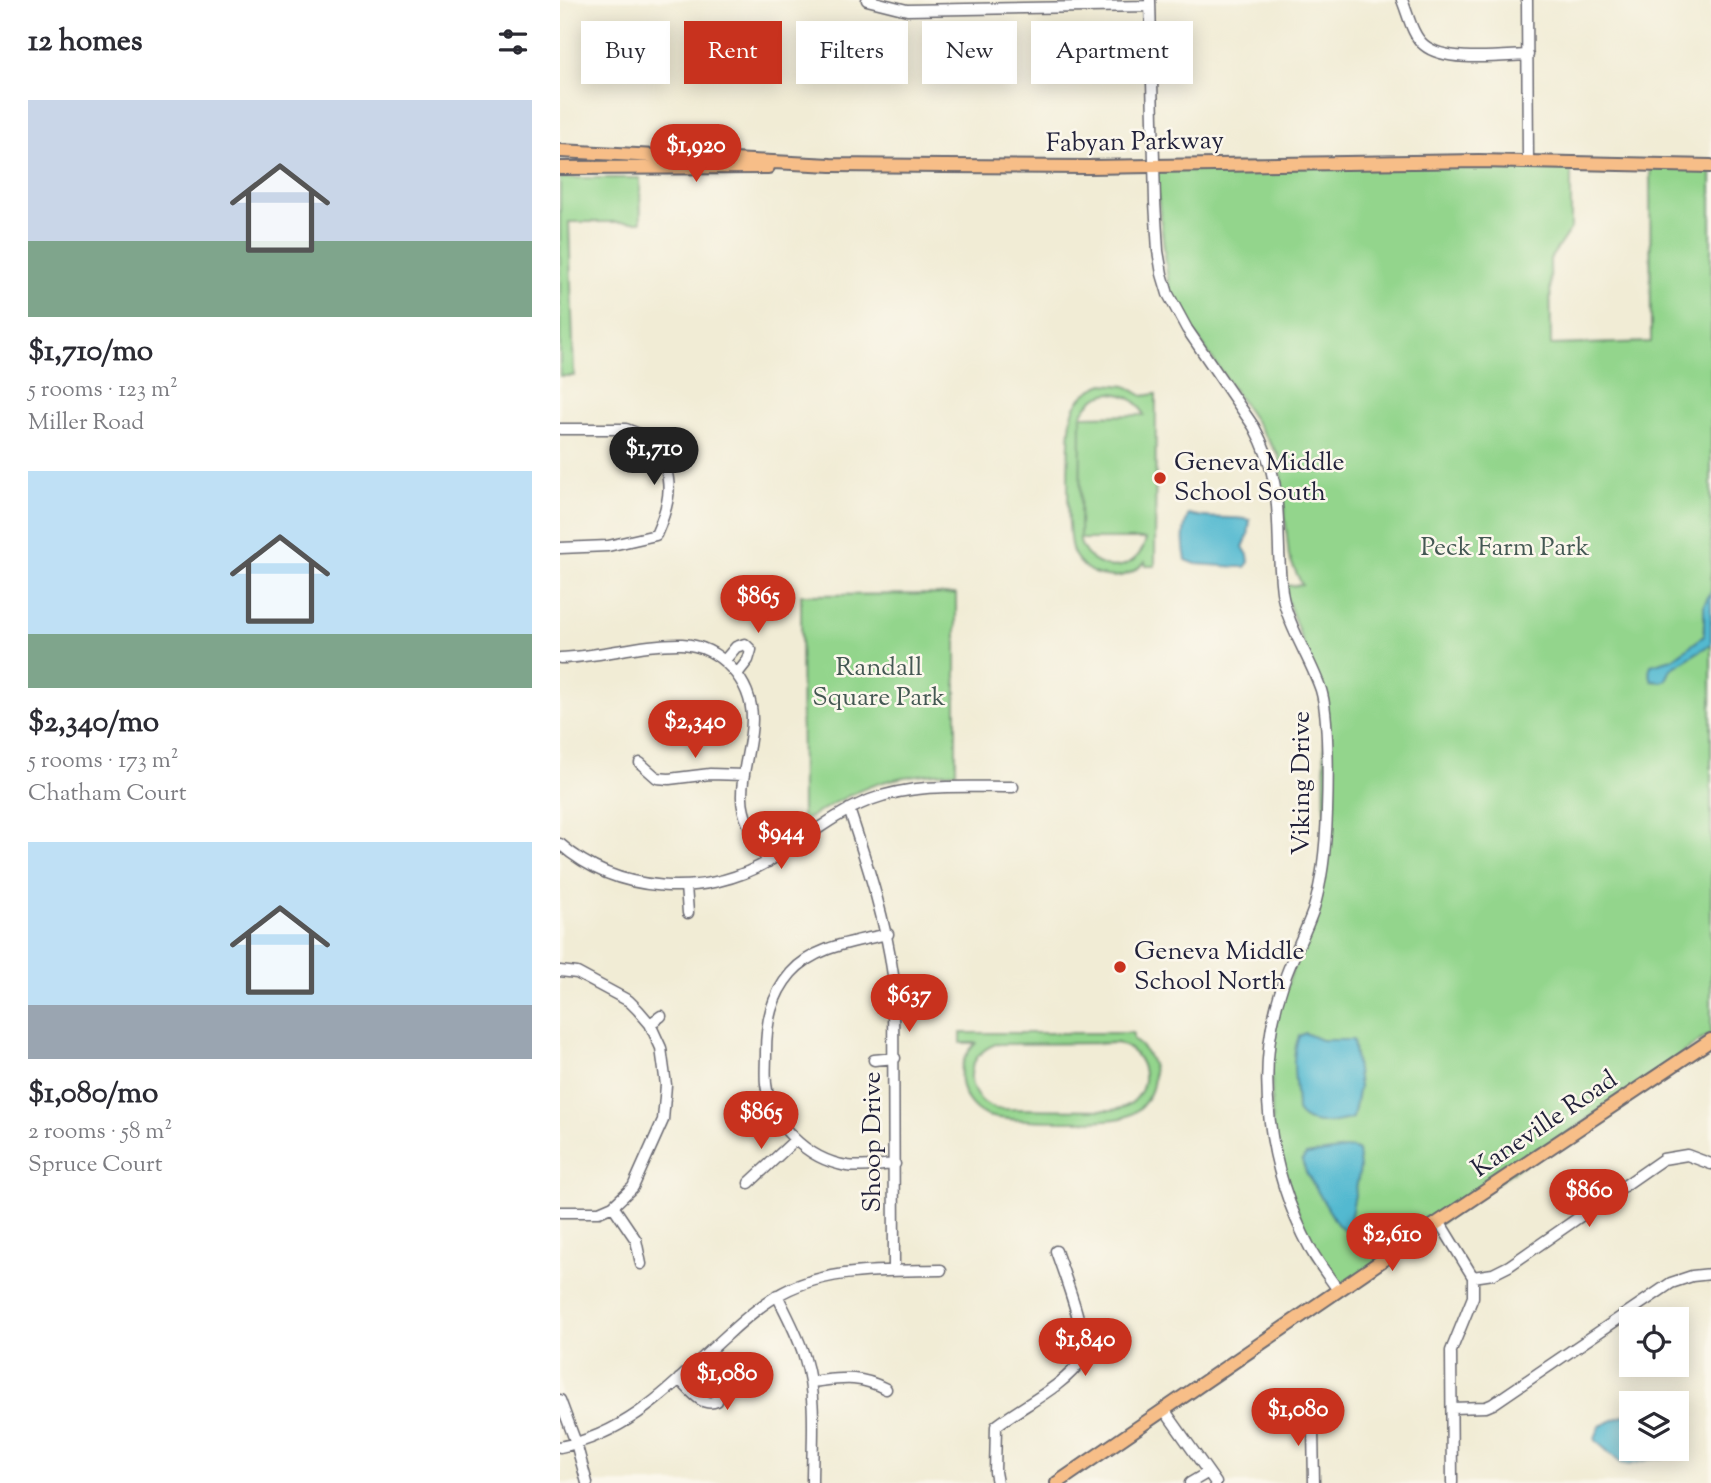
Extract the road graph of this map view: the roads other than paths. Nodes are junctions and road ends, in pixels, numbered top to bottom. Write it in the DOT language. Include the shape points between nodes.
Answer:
graph roads {
  1 [pos="867,0"];
  2 [pos="1402,0"];
  3 [pos="1527,0"];
  4 [pos="1150,3"];
  5 [pos="1528,55"];
  6 [pos="560,151"];
  7 [pos="1528,163"];
  8 [pos="831,164"];
  9 [pos="1154,165"];
  10 [pos="1711,166"];
  11 [pos="560,168"];
  12 [pos="560,429"];
  13 [pos="560,548"];
  14 [pos="560,658"];
  15 [pos="725,660"];
  16 [pos="737,674"];
  17 [pos="640,763"];
  18 [pos="744,775"];
  19 [pos="1013,787"];
  20 [pos="849,809"];
  21 [pos="560,844"];
  22 [pos="768,862"];
  23 [pos="686,886"];
  24 [pos="688,913"];
  25 [pos="888,934"];
  26 [pos="560,971"];
  27 [pos="661,1016"];
  28 [pos="650,1024"];
  29 [pos="1711,1040"];
  30 [pos="895,1058"];
  31 [pos="874,1060"];
  32 [pos="794,1141"];
  33 [pos="895,1164"];
  34 [pos="1711,1164"];
  35 [pos="749,1183"];
  36 [pos="613,1206"];
  37 [pos="560,1212"];
  38 [pos="1440,1223"];
  39 [pos="1056,1251"];
  40 [pos="641,1264"];
  41 [pos="941,1270"];
  42 [pos="894,1271"];
  43 [pos="1711,1274"];
  44 [pos="1473,1277"];
  45 [pos="1338,1290"];
  46 [pos="777,1295"];
  47 [pos="696,1364"];
  48 [pos="679,1379"];
  49 [pos="810,1382"];
  50 [pos="886,1389"];
  51 [pos="560,1400"];
  52 [pos="1452,1408"];
  53 [pos="1306,1409"];
  54 [pos="1165,1411"];
  55 [pos="576,1443"];
  56 [pos="560,1447"];
  57 [pos="1208,1473"];
  58 [pos="587,1483"];
  59 [pos="812,1483"];
  60 [pos="997,1483"];
  61 [pos="1057,1483"];
  62 [pos="1191,1483"];
  63 [pos="1216,1483"];
  64 [pos="1314,1483"];
  65 [pos="1452,1483"];
  1 -- 4 [label="street" via="907,10 937,11"];
  2 -- 5 [label="street" via="1415,34 1429,49 1466,56"];
  3 -- 5 [label="street"];
  4 -- 9 [label="street, Viking Drive"];
  5 -- 7 [label="street"];
  6 -- 8 [label="main road, Fabyan Parkway"];
  7 -- 9 [label="main road, Fabyan Parkway"];
  7 -- 10 [label="main road, Fabyan Parkway"];
  8 -- 9 [label="main road, Fabyan Parkway"];
  8 -- 11 [label="main road"];
  9 -- 45 [label="street, Viking Drive" via="1158,251 1168,294 1186,330 1264,444 1275,477 1283,594 1324,701 1325,848 1313,909 1283,984 1271,1033 1268,1089 1279,1170 1312,1252"];
  12 -- 13 [label="street" via="626,429 658,441 667,466 669,499 656,535 608,546"];
  14 -- 15 [label="street" via="685,644"];
  15 -- 16 [label="street"];
  15 -- 16 [label="street" via="736,647 746,644 751,650 748,660"];
  16 -- 18 [label="street" via="752,718"];
  17 -- 18 [label="street" via="657,778"];
  18 -- 22 [label="street" via="741,801"];
  19 -- 20 [label="street" via="920,788"];
  20 -- 22 [label="street"];
  20 -- 25 [label="street, Shoop Drive"];
  21 -- 23 [label="street" via="611,876 649,886"];
  22 -- 23 [label="street" via="730,879"];
  23 -- 24 [label="street"];
  25 -- 30 [label="street, Shoop Drive"];
  25 -- 32 [label="street" via="819,951 792,972 774,998 766,1032 766,1086 778,1118"];
  26 -- 28 [label="street" via="577,973 629,1001"];
  27 -- 28 [label="street"];
  28 -- 36 [label="street" via="661,1048 666,1085 663,1120 633,1186"];
  29 -- 38 [label="main road, Kaneville Road"];
  30 -- 31 [label="street"];
  30 -- 33 [label="street, Shoop Drive"];
  32 -- 33 [label="street" via="847,1166"];
  32 -- 35 [label="street"];
  33 -- 42 [label="street, Shoop Drive"];
  34 -- 44 [label="street" via="1687,1155 1663,1159 1509,1266"];
  36 -- 37 [label="street" via="599,1212"];
  36 -- 40 [label="street" via="636,1240"];
  38 -- 44 [label="street"];
  38 -- 45 [label="main road, Kaneville Road"];
  39 -- 60 [label="street" via="1083,1336 1082,1358 1067,1376 996,1426"];
  41 -- 42 [label="street"];
  42 -- 46 [label="street" via="845,1273"];
  43 -- 52 [label="street" via="1671,1283 1493,1404"];
  44 -- 52 [label="street" via="1473,1297 1451,1351"];
  45 -- 54 [label="main road, Kaneville Road"];
  46 -- 47 [label="street"];
  46 -- 49 [label="street" via="801,1346"];
  47 -- 48 [label="street"];
  47 -- 48 [label="street" via="718,1390 717,1401 702,1401"];
  48 -- 55 [label="street" via="629,1421"];
  49 -- 50 [label="street" via="854,1378"];
  49 -- 59 [label="street"];
  51 -- 55 [label="street"];
  52 -- 65 [label="street"];
  53 -- 64 [label="street" via="1312,1430"];
  54 -- 57 [label="street"];
  54 -- 61 [label="main road, Kaneville Road"];
  55 -- 56 [label="street"];
  55 -- 58 [label="street"];
  57 -- 62 [label="street"];
  57 -- 63 [label="street"];
}
